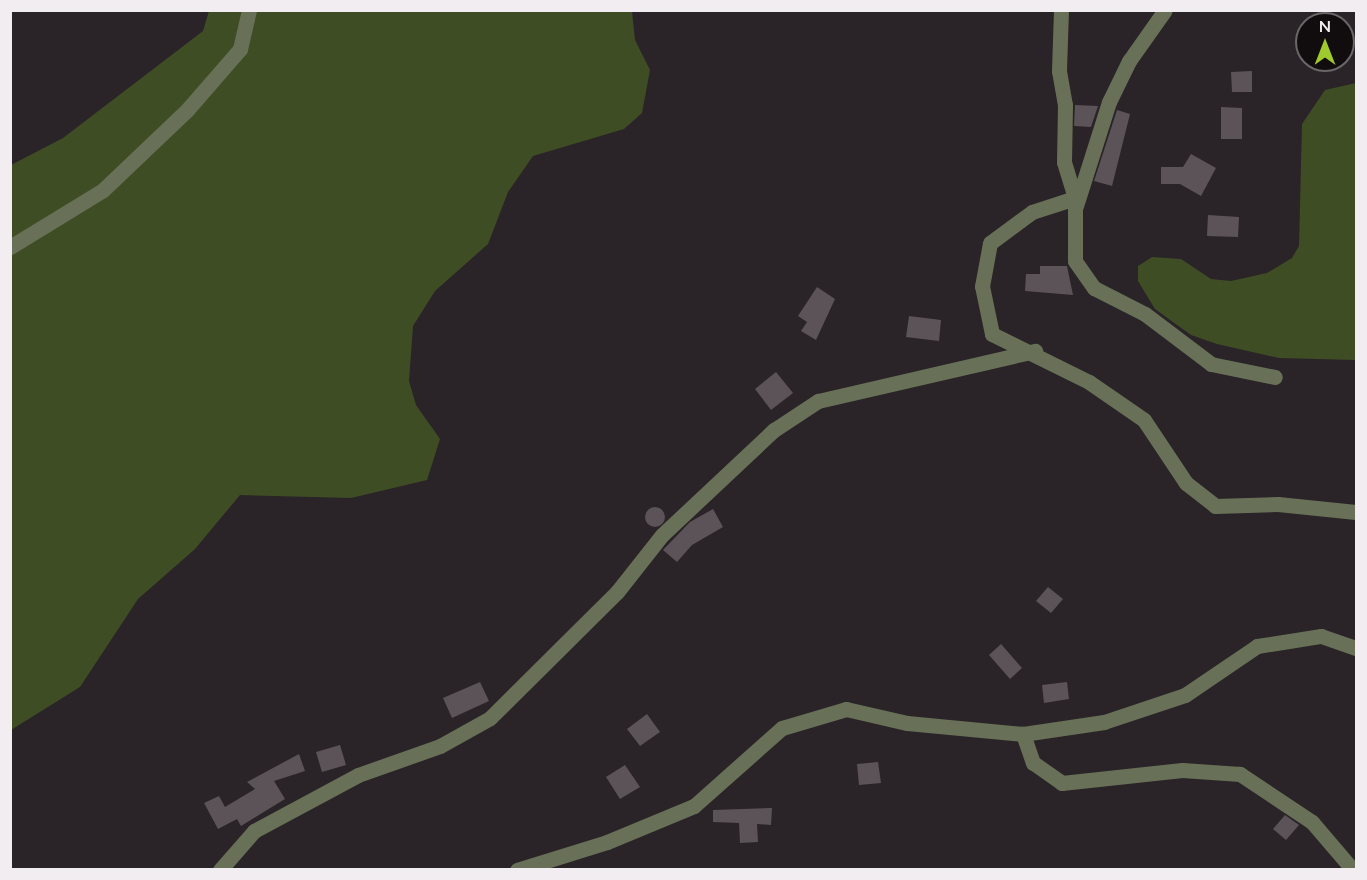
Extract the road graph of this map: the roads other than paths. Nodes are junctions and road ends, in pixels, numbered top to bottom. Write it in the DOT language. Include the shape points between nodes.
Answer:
graph roads {
  1 [pos="249,10"];
  2 [pos="1061,10"];
  3 [pos="1165,10"];
  4 [pos="1075,205"];
  5 [pos="10,247"];
  6 [pos="1030,353"];
  7 [pos="1275,377"];
  8 [pos="1356,513"];
  9 [pos="1356,648"];
  10 [pos="1023,734"];
  11 [pos="220,870"];
  12 [pos="517,870"];
  13 [pos="1353,870"];
  1 -- 5 [label="street" via="240,49 187,110 103,190"];
  2 -- 4 [label="street" via="1064,162"];
  3 -- 4 [label="street" via="1129,61 1109,102"];
  4 -- 6 [label="street" via="1032,212 990,243 982,286 992,333"];
  4 -- 7 [label="street" via="1075,261 1094,288 1145,314 1211,364"];
  6 -- 8 [label="street" via="1089,382 1144,420 1186,483 1215,506 1278,504"];
  6 -- 11 [label="street" via="818,401 774,430 662,536 617,592 490,718 440,746 358,775 254,831"];
  9 -- 10 [label="street" via="1321,636 1257,646 1185,695 1104,722"];
  10 -- 12 [label="street" via="907,723 846,709 782,728 734,765 694,806 607,843"];
  10 -- 13 [label="street" via="1033,763 1062,783 1182,770 1240,774 1312,822"];
}
